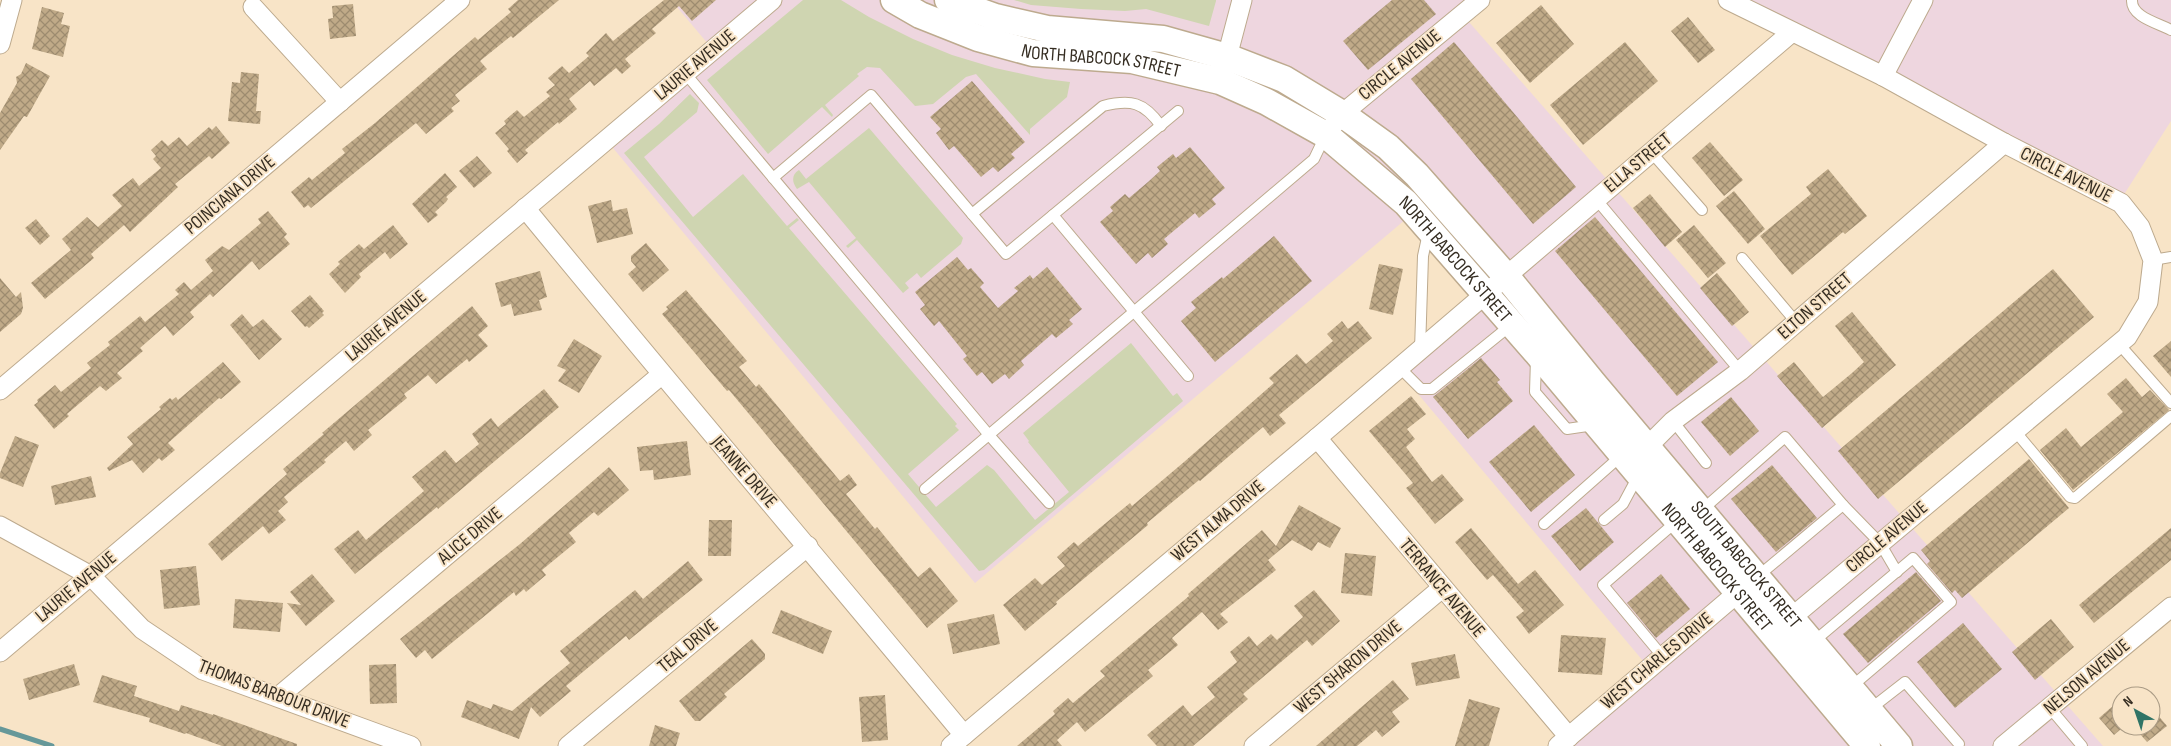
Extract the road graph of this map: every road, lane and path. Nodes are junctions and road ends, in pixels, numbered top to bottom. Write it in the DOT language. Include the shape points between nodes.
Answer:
graph roads {
  1 [pos="12,0"];
  2 [pos="460,0"];
  3 [pos="772,0"];
  4 [pos="894,0"];
  5 [pos="948,0"];
  6 [pos="1242,0"];
  7 [pos="1480,0"];
  8 [pos="1728,0"];
  9 [pos="1923,0"];
  10 [pos="2132,0"];
  11 [pos="253,7"];
  12 [pos="2171,30"];
  13 [pos="1792,32"];
  14 [pos="0,44"];
  15 [pos="1227,56"];
  16 [pos="685,73"];
  17 [pos="1883,76"];
  18 [pos="340,102"];
  19 [pos="1178,111"];
  20 [pos="1342,114"];
  21 [pos="1161,126"];
  22 [pos="1326,135"];
  23 [pos="2004,144"];
  24 [pos="1651,152"];
  25 [pos="773,178"];
  26 [pos="1596,199"];
  27 [pos="525,208"];
  28 [pos="1702,210"];
  29 [pos="972,214"];
  30 [pos="1053,215"];
  31 [pos="1429,229"];
  32 [pos="1742,258"];
  33 [pos="2162,258"];
  34 [pos="1506,276"];
  35 [pos="1485,294"];
  36 [pos="1133,312"];
  37 [pos="1796,322"];
  38 [pos="1512,325"];
  39 [pos="2119,344"];
  40 [pos="1420,350"];
  41 [pos="1399,367"];
  42 [pos="1740,370"];
  43 [pos="661,375"];
  44 [pos="1188,376"];
  45 [pos="1593,383"];
  46 [pos="0,390"];
  47 [pos="2171,403"];
  48 [pos="2171,416"];
  49 [pos="1674,422"];
  50 [pos="2014,431"];
  51 [pos="989,435"];
  52 [pos="1317,438"];
  53 [pos="1647,447"];
  54 [pos="1622,455"];
  55 [pos="1706,463"];
  56 [pos="1638,475"];
  57 [pos="925,490"];
  58 [pos="1049,502"];
  59 [pos="1843,505"];
  60 [pos="1701,511"];
  61 [pos="1604,520"];
  62 [pos="1677,521"];
  63 [pos="1544,524"];
  64 [pos="0,526"];
  65 [pos="1880,543"];
  66 [pos="808,546"];
  67 [pos="1897,572"];
  68 [pos="91,576"];
  69 [pos="1747,585"];
  70 [pos="1442,588"];
  71 [pos="2171,607"];
  72 [pos="1791,618"];
  73 [pos="1812,643"];
  74 [pos="0,652"];
  75 [pos="1663,657"];
  76 [pos="1851,688"];
  77 [pos="278,698"];
  78 [pos="2050,708"];
  79 [pos="1869,710"];
  80 [pos="957,740"];
  81 [pos="1563,742"];
  82 [pos="1959,744"];
  83 [pos="411,746"];
  84 [pos="568,746"];
  85 [pos="1254,746"];
  86 [pos="1867,746"];
  87 [pos="1900,746"];
  88 [pos="2002,746"];
  89 [pos="2082,746"];
  1 -- 14 [label="street"];
  2 -- 18 [label="street, POINCIANA DRIVE"];
  3 -- 16 [label="street, LAURIE AVENUE"];
  4 -- 22 [label="main road, NORTH BABCOCK STREET" via="920,15 978,38 1033,53 1132,60 1220,81 1267,102"];
  5 -- 15 [label="main road, NORTH BABCOCK STREET" via="995,17 1047,29 1162,39"];
  6 -- 15 [label="street"];
  7 -- 20 [label="street, CIRCLE AVENUE"];
  8 -- 13 [label="street, CIRCLE AVENUE"];
  9 -- 17 [label="street"];
  10 -- 12 [label="lane" via="2132,7 2137,13"];
  11 -- 18 [label="street"];
  13 -- 17 [label="street, CIRCLE AVENUE"];
  13 -- 24 [label="street, ELLA STREET"];
  15 -- 20 [label="main road, NORTH BABCOCK STREET" via="1284,79"];
  16 -- 25 [label="lane"];
  16 -- 27 [label="street, LAURIE AVENUE"];
  17 -- 23 [label="street, CIRCLE AVENUE"];
  18 -- 46 [label="street, POINCIANA DRIVE"];
  19 -- 21 [label="lane"];
  20 -- 22 [label="street, CIRCLE AVENUE"];
  20 -- 34 [label="main road, NORTH BABCOCK STREET" via="1388,147 1417,175"];
  21 -- 29 [label="lane" via="1149,110 1130,102 1103,106"];
  21 -- 30 [label="lane"];
  22 -- 31 [label="main road, NORTH BABCOCK STREET" via="1406,203"];
  22 -- 36 [label="lane" via="1314,159"];
  23 -- 33 [label="street, CIRCLE AVENUE" via="2121,203"];
  23 -- 37 [label="street, ELTON STREET"];
  24 -- 26 [label="street, ELLA STREET"];
  24 -- 28 [label="lane"];
  25 -- 29 [label="lane" via="871,95"];
  25 -- 51 [label="lane"];
  26 -- 34 [label="street, ELLA STREET"];
  26 -- 42 [label="lane"];
  27 -- 43 [label="street, JEANNE DRIVE"];
  27 -- 68 [label="street, LAURIE AVENUE"];
  29 -- 30 [label="lane" via="1006,254"];
  30 -- 36 [label="lane"];
  31 -- 35 [label="main road, NORTH BABCOCK STREET"];
  31 -- 40 [label="lane" via="1423,256"];
  32 -- 37 [label="lane"];
  33 -- 39 [label="street, CIRCLE AVENUE" via="2148,302 2127,337"];
  34 -- 35 [label="street, ELLA STREET"];
  34 -- 45 [label="main road, NORTH BABCOCK STREET"];
  35 -- 38 [label="main road, NORTH BABCOCK STREET"];
  35 -- 40 [label="street, WEST ALMA DRIVE"];
  36 -- 44 [label="lane"];
  36 -- 51 [label="lane"];
  37 -- 42 [label="street, ELTON STREET"];
  38 -- 41 [label="lane" via="1432,389 1421,389"];
  38 -- 54 [label="main road, NORTH BABCOCK STREET"];
  39 -- 47 [label="lane"];
  39 -- 50 [label="street, CIRCLE AVENUE"];
  40 -- 41 [label="street, WEST ALMA DRIVE"];
  41 -- 52 [label="street, WEST ALMA DRIVE"];
  42 -- 49 [label="street, ELTON STREET"];
  43 -- 66 [label="street, JEANNE DRIVE"];
  43 -- 77 [label="street, ALICE DRIVE"];
  45 -- 53 [label="main road, SOUTH BABCOCK STREET"];
  48 -- 50 [label="lane" via="2075,498 2070,497"];
  49 -- 53 [label="street, ELTON STREET"];
  49 -- 55 [label="lane"];
  50 -- 65 [label="street, CIRCLE AVENUE"];
  51 -- 57 [label="lane"];
  51 -- 58 [label="lane"];
  52 -- 70 [label="street, TERRANCE AVENUE"];
  52 -- 80 [label="street, WEST ALMA DRIVE"];
  53 -- 56 [label="street, ELTON STREET"];
  53 -- 60 [label="main road, SOUTH BABCOCK STREET"];
  54 -- 56 [label="main road, NORTH BABCOCK STREET"];
  54 -- 63 [label="lane"];
  56 -- 61 [label="lane" via="1623,504"];
  56 -- 62 [label="main road, NORTH BABCOCK STREET"];
  59 -- 60 [label="lane" via="1785,437"];
  59 -- 65 [label="lane"];
  59 -- 69 [label="lane"];
  60 -- 69 [label="main road, SOUTH BABCOCK STREET"];
  62 -- 69 [label="main road, NORTH BABCOCK STREET"];
  62 -- 75 [label="lane" via="1603,586"];
  64 -- 68 [label="street, THOMAS BARBOUR DRIVE"];
  65 -- 67 [label="lane"];
  65 -- 72 [label="street, CIRCLE AVENUE"];
  66 -- 80 [label="street, JEANNE DRIVE"];
  66 -- 84 [label="street, TEAL DRIVE"];
  67 -- 73 [label="lane"];
  67 -- 76 [label="lane" via="1912,558 1950,602"];
  68 -- 74 [label="street, LAURIE AVENUE"];
  68 -- 77 [label="street, THOMAS BARBOUR DRIVE" via="142,629 203,670"];
  69 -- 72 [label="main road, SOUTH BABCOCK STREET"];
  69 -- 75 [label="street, WEST CHARLES DRIVE"];
  69 -- 86 [label="main road, NORTH BABCOCK STREET"];
  70 -- 81 [label="street, TERRANCE AVENUE"];
  70 -- 85 [label="street, WEST SHARON DRIVE"];
  71 -- 78 [label="street, NELSON AVENUE"];
  72 -- 73 [label="main road, SOUTH BABCOCK STREET"];
  73 -- 76 [label="main road, SOUTH BABCOCK STREET"];
  75 -- 81 [label="street, WEST CHARLES DRIVE"];
  76 -- 79 [label="main road, SOUTH BABCOCK STREET"];
  77 -- 83 [label="street, THOMAS BARBOUR DRIVE"];
  78 -- 88 [label="street, NELSON AVENUE"];
  78 -- 89 [label="lane"];
  79 -- 82 [label="lane" via="1905,682"];
  79 -- 87 [label="main road, SOUTH BABCOCK STREET"];
}
